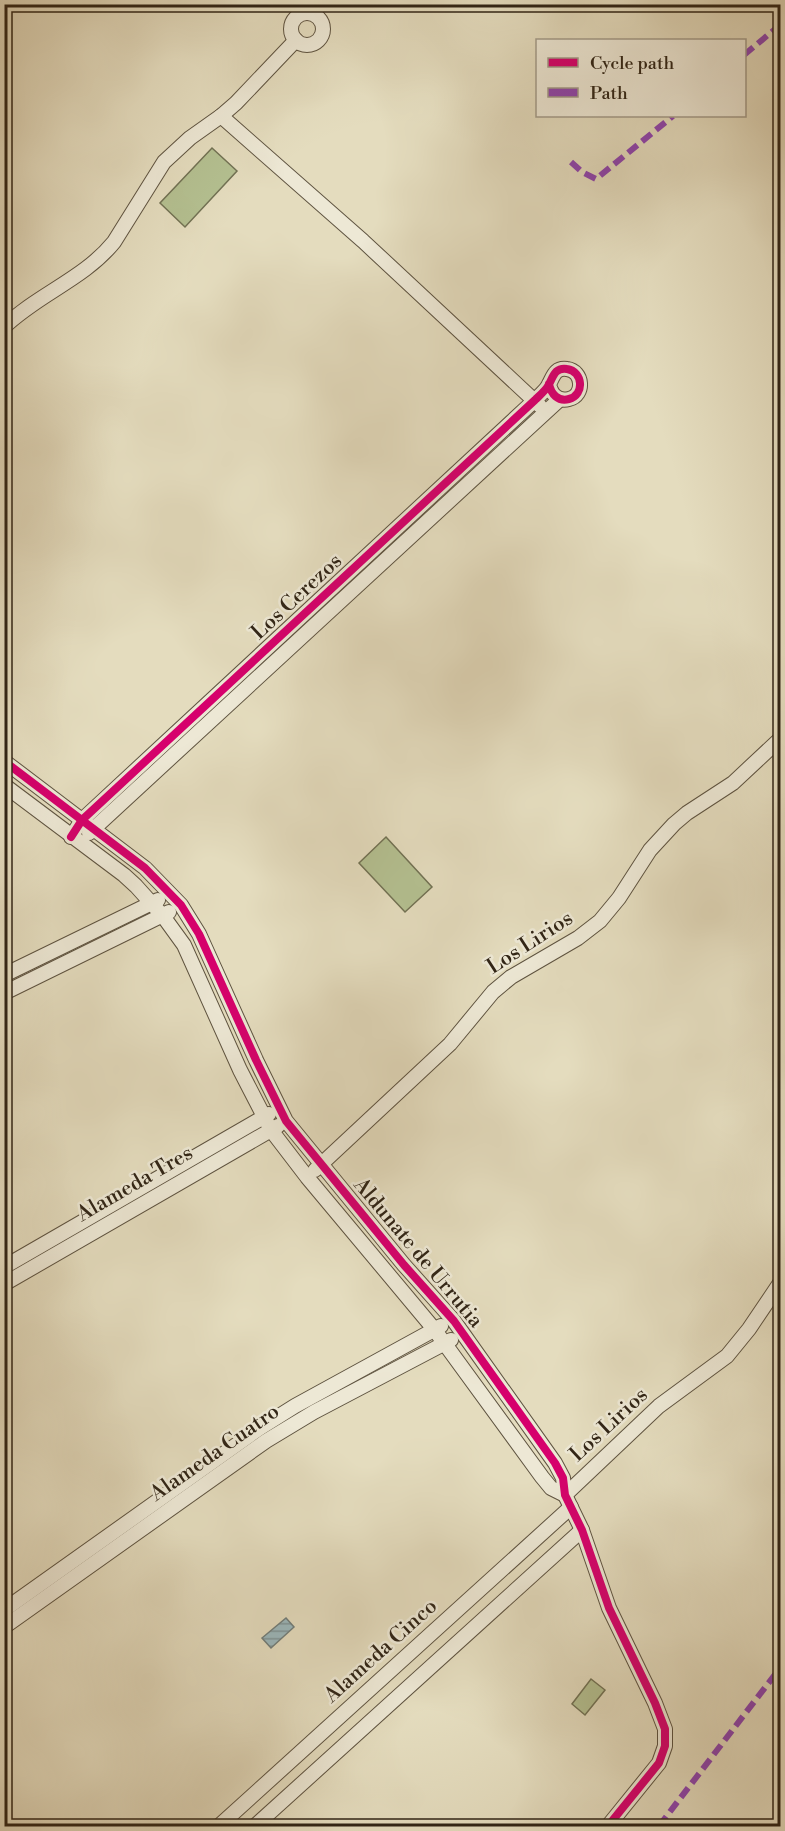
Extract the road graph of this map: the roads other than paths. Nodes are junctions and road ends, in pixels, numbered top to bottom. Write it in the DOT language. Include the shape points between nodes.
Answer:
graph roads {
  1 [pos="296,40"];
  2 [pos="221,116"];
  3 [pos="4,327"];
  4 [pos="549,384"];
  5 [pos="560,399"];
  6 [pos="535,400"];
  7 [pos="546,412"];
  8 [pos="779,745"];
  9 [pos="4,761"];
  10 [pos="4,785"];
  11 [pos="82,820"];
  12 [pos="95,829"];
  13 [pos="74,839"];
  14 [pos="171,893"];
  15 [pos="152,904"];
  16 [pos="181,905"];
  17 [pos="163,916"];
  18 [pos="4,975"];
  19 [pos="4,993"];
  20 [pos="283,1115"];
  21 [pos="263,1118"];
  22 [pos="271,1130"];
  23 [pos="321,1165"];
  24 [pos="307,1177"];
  25 [pos="4,1267"];
  26 [pos="780,1283"];
  27 [pos="4,1284"];
  28 [pos="454,1321"];
  29 [pos="434,1329"];
  30 [pos="462,1334"];
  31 [pos="445,1343"];
  32 [pos="568,1501"];
  33 [pos="582,1530"];
  34 [pos="4,1610"];
  35 [pos="4,1627"];
  36 [pos="219,1827"];
  37 [pos="255,1827"];
  38 [pos="608,1827"];
  1 -- 2 [label="street"];
  2 -- 3 [label="street" via="164,162 105,254"];
  2 -- 6 [label="street"];
  4 -- 5 [label="street" via="552,394"];
  4 -- 5 [label="street, Los Cerezos" via="560,369 570,369 578,375 578,393 570,399"];
  4 -- 6 [label="street, Los Cerezos"];
  5 -- 7 [label="street, Los Cerezos"];
  6 -- 7 [label="street"];
  6 -- 11 [label="street, Los Cerezos"];
  7 -- 12 [label="street, Los Cerezos"];
  8 -- 23 [label="street, Los Lirios" via="674,824 650,850 600,921 493,992 450,1044"];
  9 -- 11 [label="street, Aldunate de Urrutia"];
  10 -- 13 [label="street, Aldunate de Urrutia"];
  11 -- 12 [label="street, Aldunate de Urrutia"];
  11 -- 13 [label="street, Los Cerezos"];
  12 -- 13 [label="street, Los Cerezos"];
  12 -- 14 [label="street, Aldunate de Urrutia"];
  13 -- 15 [label="street, Aldunate de Urrutia" via="124,875"];
  14 -- 15 [label="street"];
  14 -- 16 [label="street, Aldunate de Urrutia"];
  15 -- 17 [label="street, Aldunate de Urrutia"];
  15 -- 18 [label="street"];
  16 -- 17 [label="street"];
  16 -- 20 [label="street, Aldunate de Urrutia" via="199,934"];
  17 -- 19 [label="street"];
  17 -- 21 [label="street, Aldunate de Urrutia" via="189,955"];
  20 -- 21 [label="street, Alameda Tres"];
  20 -- 22 [label="street, Alameda Tres"];
  20 -- 23 [label="street, Aldunate de Urrutia"];
  21 -- 22 [label="street, Aldunate de Urrutia"];
  21 -- 25 [label="street, Alameda Tres"];
  22 -- 24 [label="street, Aldunate de Urrutia"];
  22 -- 27 [label="street, Alameda Tres"];
  23 -- 24 [label="street, Los Lirios"];
  23 -- 28 [label="street, Aldunate de Urrutia"];
  24 -- 29 [label="street, Aldunate de Urrutia"];
  26 -- 32 [label="street, Los Lirios" via="727,1356 659,1406"];
  28 -- 29 [label="street, Alameda Cuatro"];
  28 -- 30 [label="street, Aldunate de Urrutia"];
  29 -- 31 [label="street, Aldunate de Urrutia"];
  29 -- 34 [label="street, Alameda Cuatro" via="260,1428"];
  30 -- 31 [label="street, Alameda Cuatro"];
  30 -- 32 [label="street, Aldunate de Urrutia" via="555,1463"];
  31 -- 32 [label="street, Aldunate de Urrutia" via="542,1477"];
  31 -- 35 [label="street, Alameda Cuatro" via="266,1441"];
  32 -- 33 [label="street, Aldunate de Urrutia"];
  32 -- 36 [label="street, Alameda Cinco"];
  33 -- 37 [label="street"];
  33 -- 38 [label="street, Aldunate de Urrutia" via="609,1608 663,1721 666,1738 659,1763"];
}
